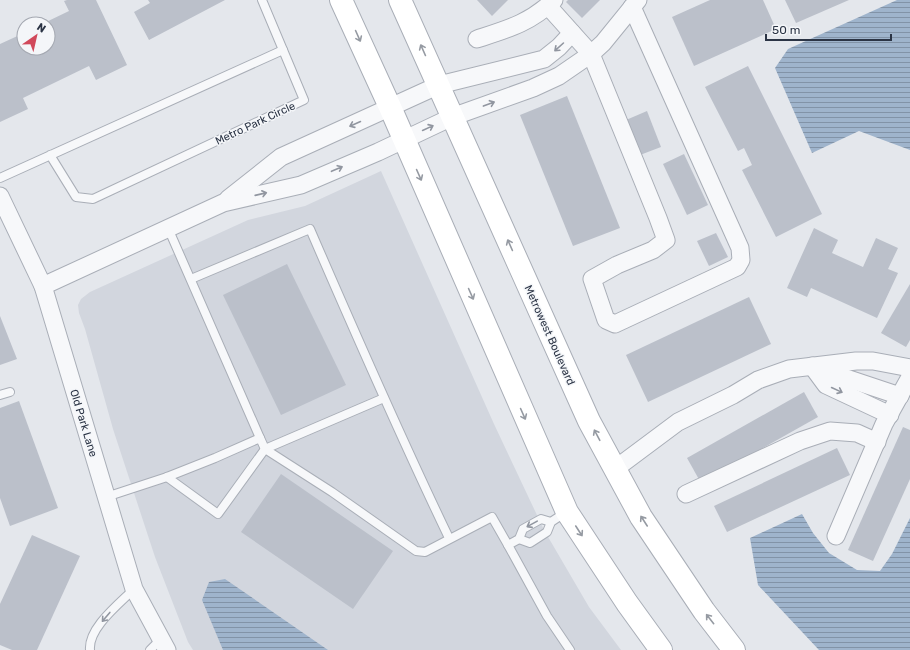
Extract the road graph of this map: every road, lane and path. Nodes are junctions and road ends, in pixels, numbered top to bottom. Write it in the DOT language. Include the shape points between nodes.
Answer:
graph roads {
  1 [pos="262,0"];
  2 [pos="341,0"];
  3 [pos="400,0"];
  4 [pos="551,3"];
  5 [pos="635,4"];
  6 [pos="572,33"];
  7 [pos="477,38"];
  8 [pos="283,50"];
  9 [pos="591,54"];
  10 [pos="439,85"];
  11 [pos="390,107"];
  12 [pos="452,117"];
  13 [pos="404,140"];
  14 [pos="50,155"];
  15 [pos="0,178"];
  16 [pos="0,196"];
  17 [pos="223,203"];
  18 [pos="168,228"];
  19 [pos="191,279"];
  20 [pos="42,286"];
  21 [pos="812,366"];
  22 [pos="910,368"];
  23 [pos="910,377"];
  24 [pos="10,392"];
  25 [pos="0,395"];
  26 [pos="900,396"];
  27 [pos="384,398"];
  28 [pos="890,415"];
  29 [pos="260,438"];
  30 [pos="877,442"];
  31 [pos="265,450"];
  32 [pos="615,470"];
  33 [pos="167,477"];
  34 [pos="686,494"];
  35 [pos="106,496"];
  36 [pos="559,517"];
  37 [pos="836,536"];
  38 [pos="449,538"];
  39 [pos="519,539"];
  40 [pos="508,545"];
  41 [pos="134,590"];
  42 [pos="159,646"];
  43 [pos="90,650"];
  44 [pos="570,650"];
  45 [pos="661,650"];
  46 [pos="734,650"];
  1 -- 8 [label="lane"];
  2 -- 11 [label="street, one-way"];
  10 -- 3 [label="street, Metrowest Boulevard, one-way"];
  4 -- 6 [label="street"];
  4 -- 7 [label="street" via="542,12 513,27"];
  5 -- 9 [label="street"];
  5 -- 9 [label="street" via="740,248 741,260 737,267 615,324 606,320 592,279 653,250 666,240"];
  6 -- 9 [label="street"];
  6 -- 10 [label="street, one-way" via="544,59"];
  8 -- 14 [label="lane"];
  8 -- 14 [label="lane, Metro Park Circle" via="304,100 93,199 76,197"];
  12 -- 9 [label="street, one-way" via="533,88 559,76"];
  10 -- 11 [label="street"];
  10 -- 12 [label="street, Metrowest Boulevard"];
  11 -- 13 [label="street"];
  11 -- 17 [label="street, one-way" via="281,157"];
  13 -- 12 [label="street, one-way"];
  32 -- 12 [label="street, Metrowest Boulevard, one-way" via="589,421"];
  17 -- 13 [label="street, one-way" via="301,185"];
  13 -- 36 [label="street, one-way"];
  14 -- 15 [label="lane"];
  16 -- 20 [label="street, Old Park Lane"];
  17 -- 18 [label="street"];
  18 -- 19 [label="lane"];
  18 -- 20 [label="street"];
  19 -- 27 [label="lane" via="310,229"];
  19 -- 29 [label="lane"];
  20 -- 35 [label="street, Old Park Lane"];
  21 -- 22 [label="street" via="873,361"];
  21 -- 26 [label="street"];
  21 -- 28 [label="street, one-way" via="826,385"];
  21 -- 32 [label="street" via="790,369 758,380 678,422"];
  23 -- 26 [label="street"];
  24 -- 25 [label="lane"];
  26 -- 28 [label="street"];
  27 -- 31 [label="lane"];
  27 -- 38 [label="lane"];
  28 -- 30 [label="street"];
  29 -- 31 [label="lane"];
  29 -- 33 [label="lane"];
  30 -- 34 [label="street" via="857,433 830,431 800,441"];
  30 -- 37 [label="street"];
  31 -- 33 [label="lane" via="218,514"];
  31 -- 38 [label="lane" via="332,492 416,551 425,552"];
  46 -- 32 [label="street, Metrowest Boulevard, one-way" via="704,611 649,529"];
  33 -- 35 [label="lane"];
  35 -- 41 [label="street, Old Park Lane"];
  36 -- 39 [label="lane, one-way" via="541,519 523,529"];
  36 -- 39 [label="lane" via="547,532 530,543"];
  36 -- 45 [label="street, one-way" via="628,603"];
  38 -- 40 [label="lane" via="492,517"];
  39 -- 40 [label="lane"];
  40 -- 44 [label="lane"];
  41 -- 42 [label="street, Old Park Lane"];
  41 -- 43 [label="lane, one-way" via="107,614 89,642"];
}
